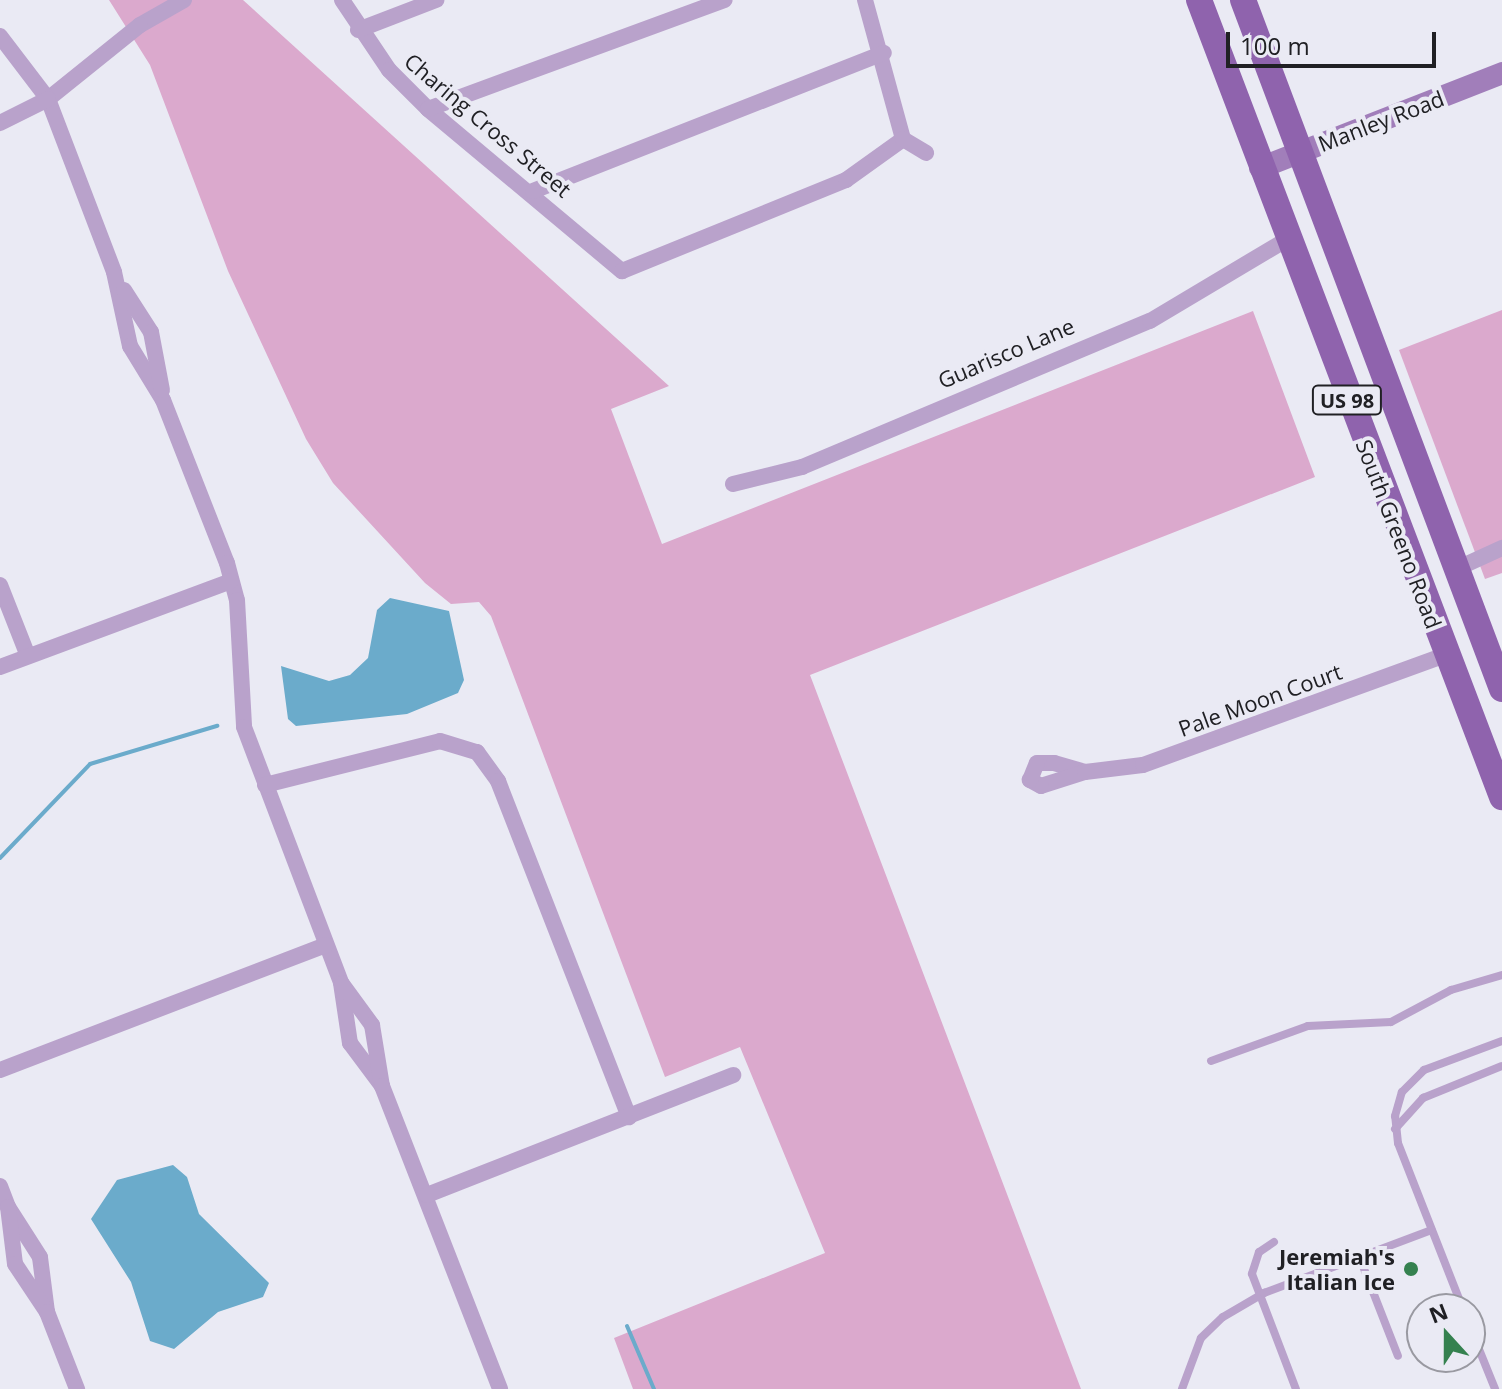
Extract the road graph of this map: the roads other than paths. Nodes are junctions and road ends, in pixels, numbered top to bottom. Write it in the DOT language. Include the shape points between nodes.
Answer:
graph roads {
  1 [pos="184,0"];
  2 [pos="342,0"];
  3 [pos="436,0"];
  4 [pos="725,0"];
  5 [pos="865,0"];
  6 [pos="1199,0"];
  7 [pos="1243,0"];
  8 [pos="358,30"];
  9 [pos="0,36"];
  10 [pos="884,53"];
  11 [pos="1502,73"];
  12 [pos="48,99"];
  13 [pos="428,109"];
  14 [pos="0,123"];
  15 [pos="903,139"];
  16 [pos="926,153"];
  17 [pos="1299,153"];
  18 [pos="1260,168"];
  19 [pos="533,191"];
  20 [pos="1286,240"];
  21 [pos="114,272"];
  22 [pos="163,400"];
  23 [pos="733,484"];
  24 [pos="1502,548"];
  25 [pos="1502,559"];
  26 [pos="1456,569"];
  27 [pos="231,581"];
  28 [pos="0,585"];
  29 [pos="1446,655"];
  30 [pos="28,656"];
  31 [pos="0,667"];
  32 [pos="1502,689"];
  33 [pos="1085,772"];
  34 [pos="265,785"];
  35 [pos="1502,797"];
  36 [pos="326,945"];
  37 [pos="1502,975"];
  38 [pos="341,983"];
  39 [pos="1502,1041"];
  40 [pos="1211,1061"];
  41 [pos="1502,1066"];
  42 [pos="0,1070"];
  43 [pos="733,1075"];
  44 [pos="382,1086"];
  45 [pos="629,1117"];
  46 [pos="1395,1129"];
  47 [pos="0,1186"];
  48 [pos="427,1195"];
  49 [pos="8,1207"];
  50 [pos="1432,1230"];
  51 [pos="1274,1242"];
  52 [pos="1359,1256"];
  53 [pos="1457,1293"];
  54 [pos="1258,1296"];
  55 [pos="47,1312"];
  56 [pos="1398,1356"];
  57 [pos="1486,1367"];
  58 [pos="77,1389"];
  59 [pos="500,1389"];
  60 [pos="1182,1389"];
  61 [pos="1296,1389"];
  62 [pos="1495,1389"];
  1 -- 12 [label="street" via="140,25"];
  2 -- 8 [label="street, Charing Cross Street"];
  3 -- 8 [label="street"];
  4 -- 13 [label="street"];
  5 -- 10 [label="street"];
  6 -- 18 [label="main road, South Greeno Road / US 98"];
  7 -- 17 [label="main road, South Greeno Road / US 98"];
  8 -- 13 [label="street, Charing Cross Street"];
  9 -- 12 [label="street"];
  10 -- 15 [label="street"];
  10 -- 19 [label="street"];
  11 -- 17 [label="street, Manley Road"];
  12 -- 14 [label="street"];
  12 -- 21 [label="street"];
  13 -- 19 [label="street, Charing Cross Street"];
  15 -- 16 [label="street"];
  15 -- 19 [label="street, Charing Cross Street" via="846,180 622,271"];
  17 -- 18 [label="street, Manley Road"];
  17 -- 26 [label="main road, South Greeno Road / US 98"];
  18 -- 20 [label="main road, South Greeno Road / US 98"];
  20 -- 23 [label="street, Guarisco Lane" via="1150,321 802,467"];
  20 -- 29 [label="main road, South Greeno Road / US 98"];
  21 -- 22 [label="street" via="130,346"];
  21 -- 22 [label="street" via="151,332"];
  22 -- 27 [label="street"];
  24 -- 26 [label="street"];
  25 -- 26 [label="street"];
  26 -- 32 [label="main road, South Greeno Road / US 98"];
  27 -- 30 [label="street"];
  27 -- 34 [label="street" via="240,701"];
  28 -- 30 [label="street"];
  29 -- 33 [label="street, Pale Moon Court" via="1143,765"];
  29 -- 35 [label="main road, South Greeno Road / US 98"];
  30 -- 31 [label="street"];
  34 -- 36 [label="street"];
  34 -- 45 [label="street" via="440,741 477,752 498,781"];
  36 -- 38 [label="street"];
  36 -- 42 [label="street"];
  37 -- 40 [label="lane" via="1451,990 1391,1022 1308,1026"];
  38 -- 44 [label="street" via="374,1031"];
  38 -- 44 [label="street" via="350,1043"];
  39 -- 46 [label="lane" via="1411,1080"];
  41 -- 46 [label="lane" via="1423,1098"];
  43 -- 45 [label="street"];
  44 -- 48 [label="street"];
  45 -- 48 [label="street"];
  46 -- 50 [label="lane"];
  47 -- 49 [label="street"];
  48 -- 59 [label="street"];
  49 -- 55 [label="street" via="40,1257"];
  49 -- 55 [label="street" via="15,1264"];
  50 -- 52 [label="lane"];
  50 -- 53 [label="lane"];
  51 -- 54 [label="lane" via="1252,1267"];
  52 -- 54 [label="lane"];
  52 -- 56 [label="lane"];
  54 -- 60 [label="lane" via="1209,1329"];
  54 -- 61 [label="lane"];
  55 -- 58 [label="street"];
  57 -- 62 [label="lane"];
}
